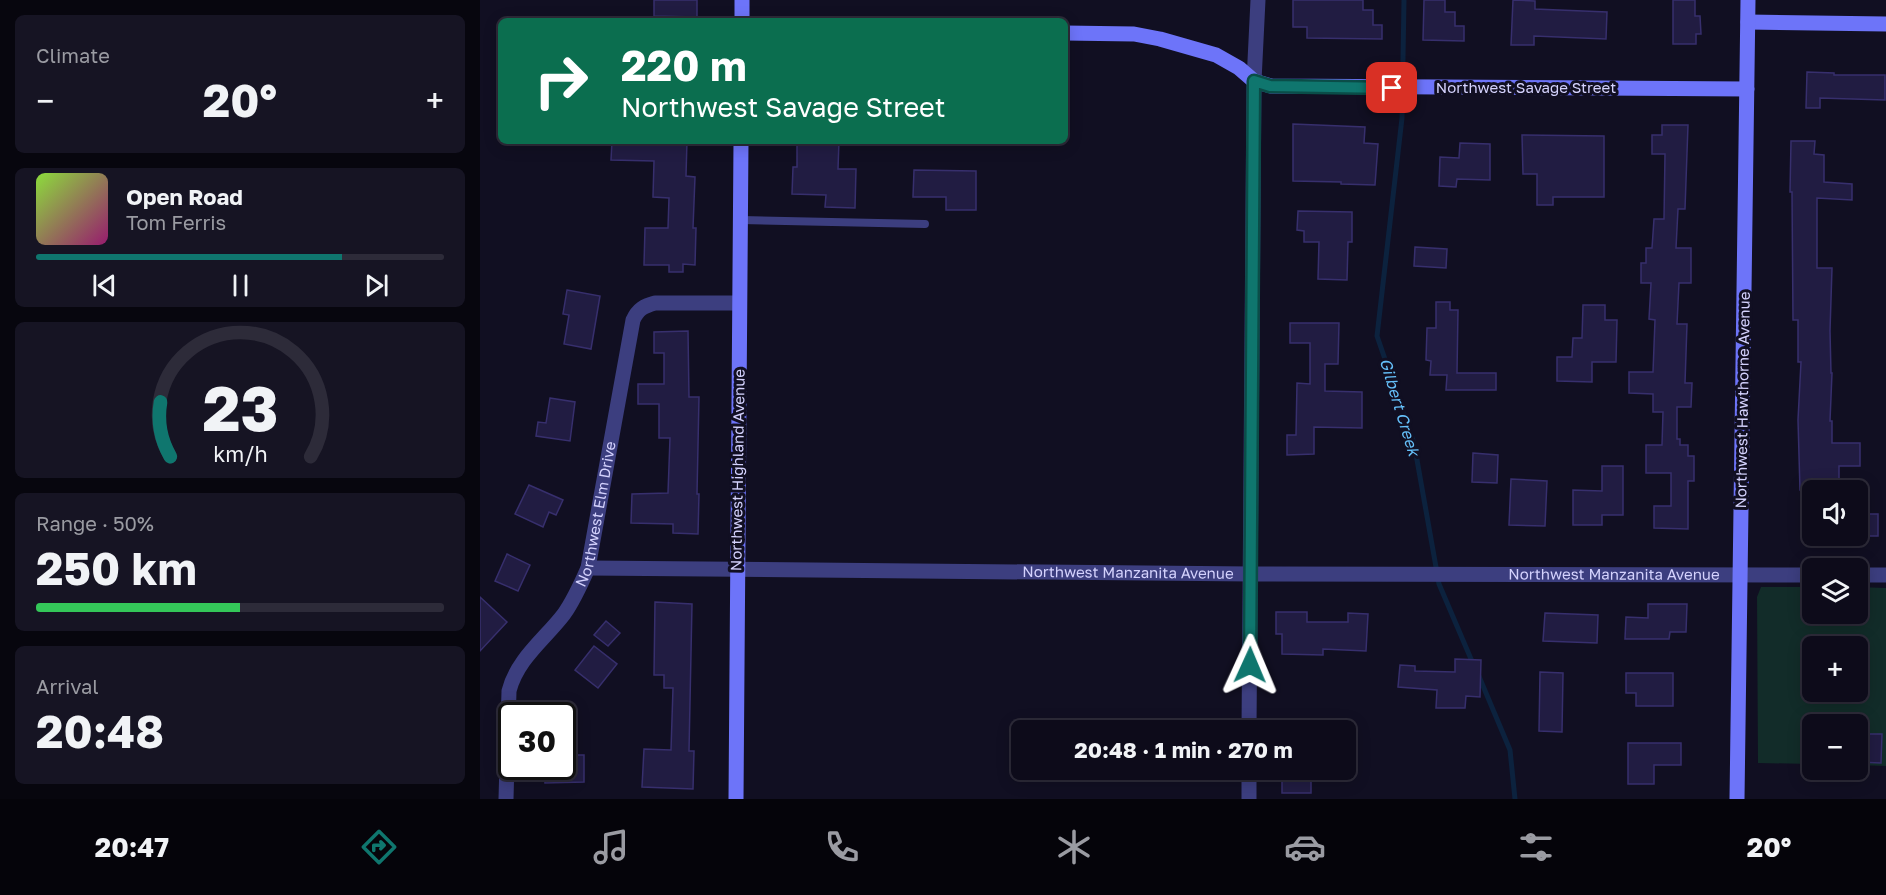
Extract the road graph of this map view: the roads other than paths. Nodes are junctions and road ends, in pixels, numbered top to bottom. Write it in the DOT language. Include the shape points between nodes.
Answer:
graph roads {
  1 [pos="742,0"];
  2 [pos="1258,0"];
  3 [pos="1748,0"];
  4 [pos="742,18"];
  5 [pos="1748,22"];
  6 [pos="1886,24"];
  7 [pos="1068,33"];
  8 [pos="1254,81"];
  9 [pos="1748,89"];
  10 [pos="741,144"];
  11 [pos="741,220"];
  12 [pos="925,224"];
  13 [pos="739,303"];
  14 [pos="588,568"];
  15 [pos="737,570"];
  16 [pos="1251,574"];
  17 [pos="1741,574"];
  18 [pos="1802,575"];
  19 [pos="1868,575"];
  20 [pos="1886,575"];
  21 [pos="1250,720"];
  22 [pos="1249,780"];
  23 [pos="506,799"];
  24 [pos="736,799"];
  25 [pos="1249,799"];
  26 [pos="1737,799"];
  1 -- 4 [label="street"];
  2 -- 8 [label="street"];
  3 -- 5 [label="street, Northwest Hawthorne Avenue"];
  5 -- 6 [label="street"];
  5 -- 9 [label="street, Northwest Hawthorne Avenue"];
  7 -- 8 [label="street, Northwest Savage Street" via="1134,34 1160,39 1216,55"];
  8 -- 9 [label="street, Northwest Savage Street" via="1270,86"];
  8 -- 16 [label="street"];
  9 -- 17 [label="street, Northwest Hawthorne Avenue"];
  10 -- 11 [label="street, Northwest Highland Avenue"];
  11 -- 12 [label="lane"];
  11 -- 13 [label="street, Northwest Highland Avenue"];
  13 -- 14 [label="street, Northwest Elm Drive" via="655,303 637,312"];
  13 -- 15 [label="street, Northwest Highland Avenue"];
  14 -- 15 [label="street, Northwest Manzanita Avenue"];
  14 -- 23 [label="street, Northwest Elm Drive" via="564,615 511,680"];
  15 -- 16 [label="street, Northwest Manzanita Avenue"];
  15 -- 24 [label="street, Northwest Highland Avenue"];
  16 -- 17 [label="street, Northwest Manzanita Avenue"];
  16 -- 21 [label="street"];
  17 -- 18 [label="street, Northwest Manzanita Avenue"];
  17 -- 26 [label="street, Northwest Hawthorne Avenue"];
  19 -- 20 [label="street"];
  22 -- 25 [label="street"];
}
